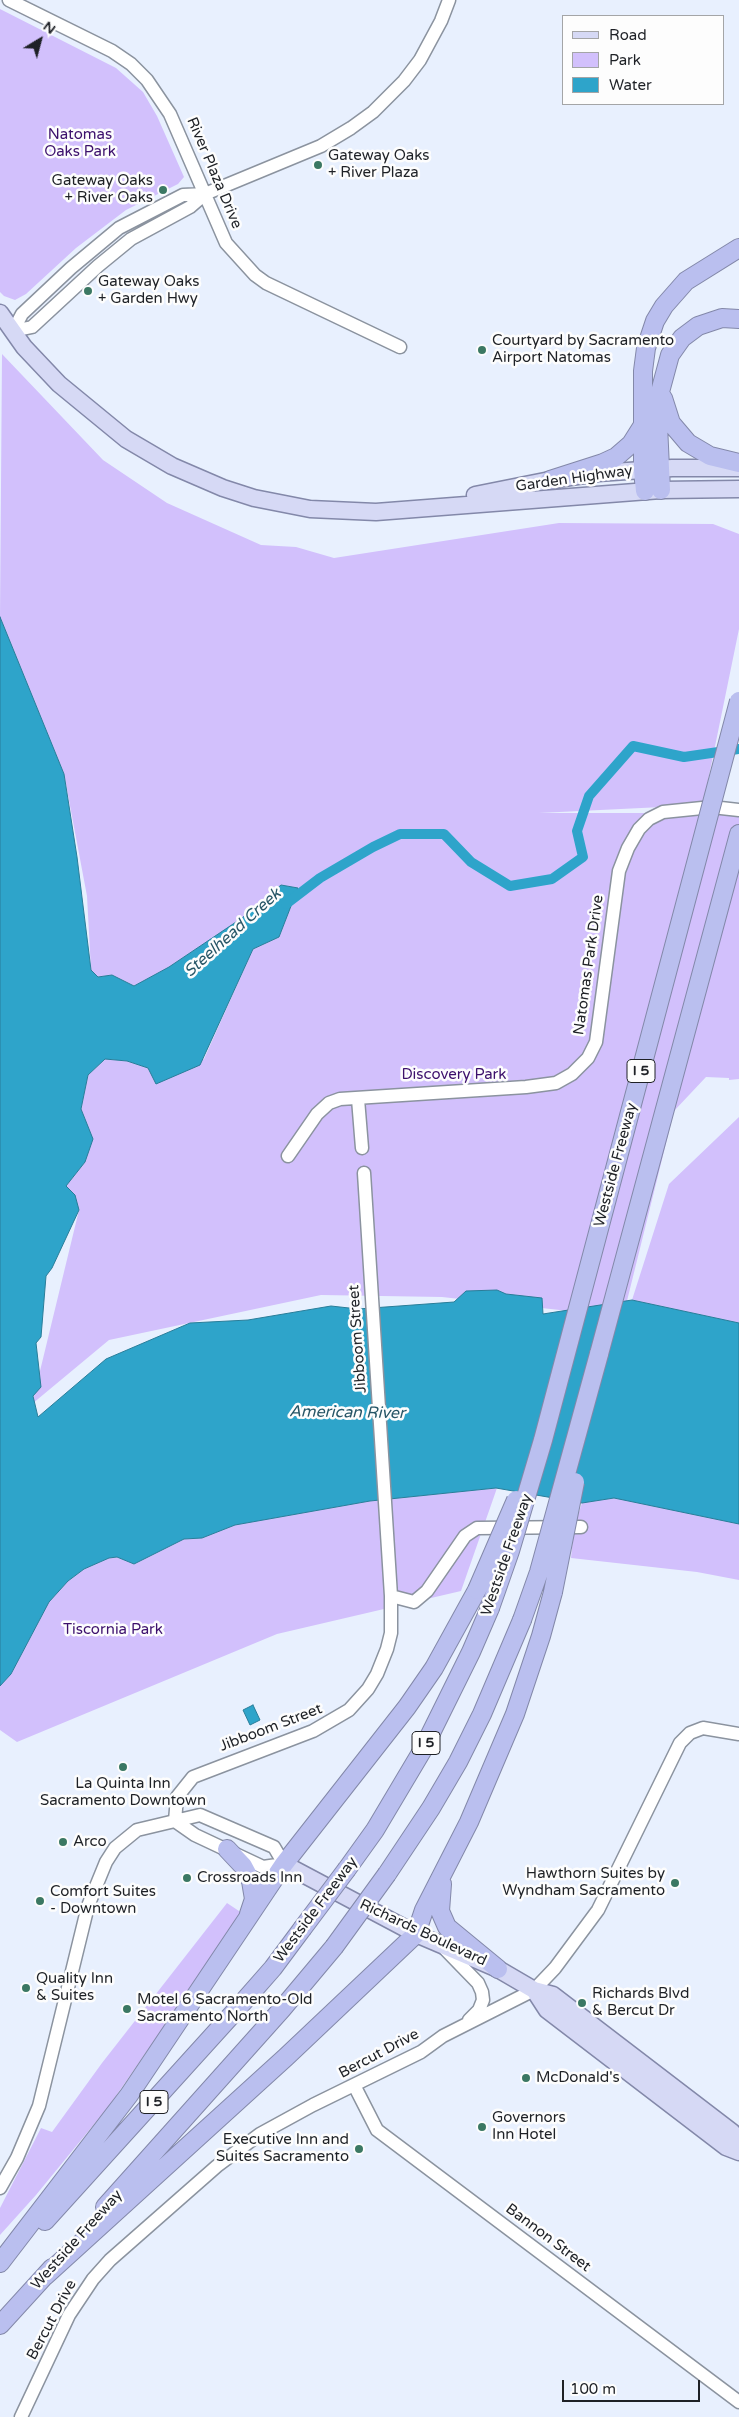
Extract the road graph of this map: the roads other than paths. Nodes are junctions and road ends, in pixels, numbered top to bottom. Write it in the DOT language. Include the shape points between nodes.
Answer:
graph roads {
  1 [pos="9,0"];
  2 [pos="449,0"];
  3 [pos="205,194"];
  4 [pos="739,248"];
  5 [pos="0,313"];
  6 [pos="739,319"];
  7 [pos="13,330"];
  8 [pos="400,347"];
  9 [pos="663,378"];
  10 [pos="643,425"];
  11 [pos="739,463"];
  12 [pos="739,468"];
  13 [pos="651,469"];
  14 [pos="550,480"];
  15 [pos="739,489"];
  16 [pos="653,490"];
  17 [pos="412,509"];
  18 [pos="739,701"];
  19 [pos="739,810"];
  20 [pos="739,834"];
  21 [pos="358,1099"];
  22 [pos="362,1148"];
  23 [pos="288,1156"];
  24 [pos="364,1173"];
  25 [pos="599,1354"];
  26 [pos="543,1440"];
  27 [pos="581,1528"];
  28 [pos="391,1596"];
  29 [pos="739,1734"];
  30 [pos="175,1821"];
  31 [pos="227,1849"];
  32 [pos="284,1864"];
  33 [pos="442,1878"];
  34 [pos="245,1925"];
  35 [pos="416,1934"];
  36 [pos="442,1946"];
  37 [pos="498,1969"];
  38 [pos="534,1990"];
  39 [pos="458,2029"];
  40 [pos="354,2085"];
  41 [pos="739,2150"];
  42 [pos="0,2188"];
  43 [pos="0,2263"];
  44 [pos="0,2270"];
  45 [pos="45,2276"];
  46 [pos="0,2325"];
  47 [pos="739,2402"];
  48 [pos="20,2417"];
  1 -- 3 [label="street, River Plaza Drive" via="112,51 131,64 153,87 170,114"];
  2 -- 3 [label="street" via="420,60 373,112 321,146"];
  3 -- 7 [label="street" via="190,207 131,239 32,327"];
  3 -- 7 [label="street" via="183,195 119,228 22,314"];
  3 -- 8 [label="street, River Plaza Drive" via="226,243 255,275"];
  4 -- 10 [label="highway" via="686,281 655,321 644,362"];
  5 -- 7 [label="main road, Garden Highway"];
  6 -- 9 [label="highway" via="722,318 691,330 670,355"];
  7 -- 17 [label="main road, Garden Highway" via="24,347 59,384 104,423 148,454 199,478 254,498 310,509 376,512"];
  9 -- 11 [label="highway" via="666,411 678,434 698,451"];
  9 -- 13 [label="highway" via="657,403"];
  10 -- 13 [label="highway"];
  10 -- 14 [label="highway" via="631,444 616,457"];
  12 -- 13 [label="main road, Garden Highway"];
  13 -- 14 [label="main road, Garden Highway"];
  13 -- 16 [label="highway"];
  14 -- 17 [label="main road, Garden Highway"];
  15 -- 16 [label="main road, Garden Highway"];
  16 -- 17 [label="main road, Garden Highway"];
  18 -- 26 [label="highway, Westside Freeway / I 5, bridge"];
  19 -- 21 [label="street, Natomas Park Drive" via="712,807 663,812 639,829 619,871 596,1042 588,1058 572,1074 556,1083 526,1088"];
  20 -- 25 [label="highway, Westside Freeway / I 5"];
  21 -- 22 [label="street"];
  21 -- 23 [label="street, Natomas Park Drive" via="329,1103 317,1114"];
  24 -- 28 [label="street, Jibboom Street"];
  25 -- 33 [label="highway, bridge" via="553,1592 536,1653 469,1822"];
  25 -- 45 [label="highway, Westside Freeway / I 5, bridge" via="539,1572 522,1620 482,1714 431,1808 334,1947 282,2010"];
  26 -- 32 [label="highway, bridge" via="477,1590 434,1668"];
  26 -- 44 [label="highway, Westside Freeway / I 5, bridge" via="490,1608 460,1677 422,1751 374,1830 273,1968"];
  27 -- 28 [label="street" via="486,1527 472,1530 420,1597 412,1596 405,1600"];
  28 -- 30 [label="street, Jibboom Street" via="391,1633 387,1649 377,1674 350,1710 313,1731 193,1777 177,1796"];
  29 -- 38 [label="street, Bercut Drive" via="703,1728 690,1733 680,1743 598,1910 555,1968"];
  30 -- 31 [label="street" via="195,1835"];
  30 -- 32 [label="street, Richards Boulevard" via="200,1815 274,1847"];
  30 -- 42 [label="street" via="137,1830 123,1840 106,1862 88,1906 39,2106"];
  31 -- 32 [label="street" via="263,1867"];
  31 -- 34 [label="highway" via="243,1866 251,1881 254,1899"];
  32 -- 34 [label="highway"];
  32 -- 35 [label="main road, Richards Boulevard"];
  33 -- 35 [label="highway" via="424,1910"];
  33 -- 37 [label="highway" via="440,1911 444,1923"];
  34 -- 43 [label="highway" via="129,2095"];
  35 -- 36 [label="main road, Richards Boulevard"];
  35 -- 45 [label="highway"];
  36 -- 37 [label="main road, Richards Boulevard"];
  36 -- 39 [label="street" via="478,1983 483,1996 479,2010"];
  37 -- 38 [label="main road, Richards Boulevard"];
  38 -- 39 [label="street, Bercut Drive"];
  38 -- 41 [label="main road, Richards Boulevard" via="553,1995 732,2132"];
  39 -- 40 [label="street, Bercut Drive" via="421,2052"];
  40 -- 47 [label="street, Bannon Street" via="377,2130"];
  40 -- 48 [label="street, Bercut Drive" via="243,2146 110,2260 69,2315"];
  45 -- 46 [label="highway, Westside Freeway / I 5"];
}
